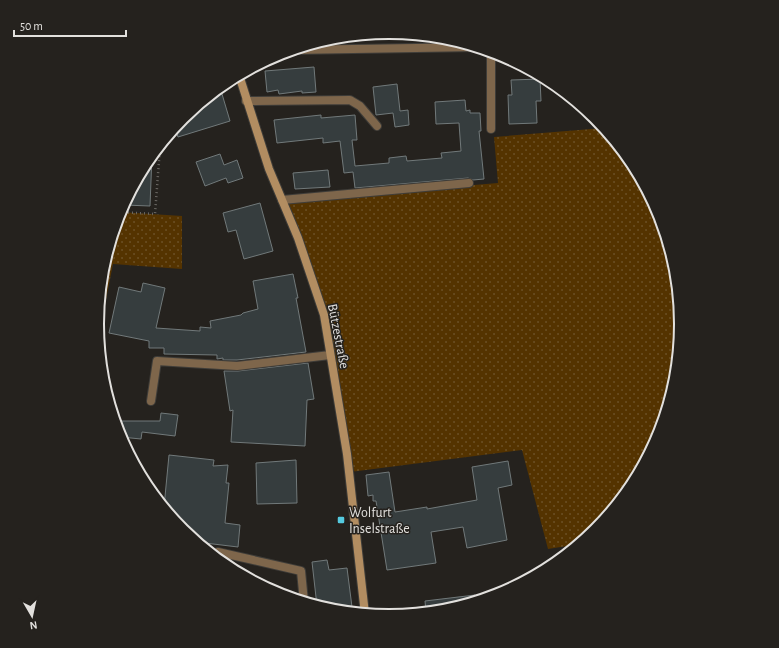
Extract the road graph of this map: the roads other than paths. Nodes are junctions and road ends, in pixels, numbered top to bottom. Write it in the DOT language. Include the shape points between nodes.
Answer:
graph roads {
  1 [pos="457,47"];
  2 [pos="314,50"];
  3 [pos="491,58"];
  4 [pos="241,81"];
  5 [pos="246,101"];
  6 [pos="377,126"];
  7 [pos="491,129"];
  8 [pos="469,183"];
  9 [pos="282,200"];
  10 [pos="330,355"];
  11 [pos="151,401"];
  12 [pos="219,552"];
  13 [pos="303,595"];
  14 [pos="364,608"];
  1 -- 2 [label="street"];
  3 -- 7 [label="street"];
  4 -- 5 [label="main road, Bützestraße"];
  5 -- 6 [label="street" via="350,100 360,106"];
  5 -- 9 [label="main road, Bützestraße" via="268,170"];
  8 -- 9 [label="street"];
  9 -- 10 [label="main road, Bützestraße" via="324,315"];
  10 -- 11 [label="street" via="237,366 157,361"];
  10 -- 14 [label="main road, Bützestraße" via="347,454"];
  12 -- 13 [label="street" via="301,571"];
}
